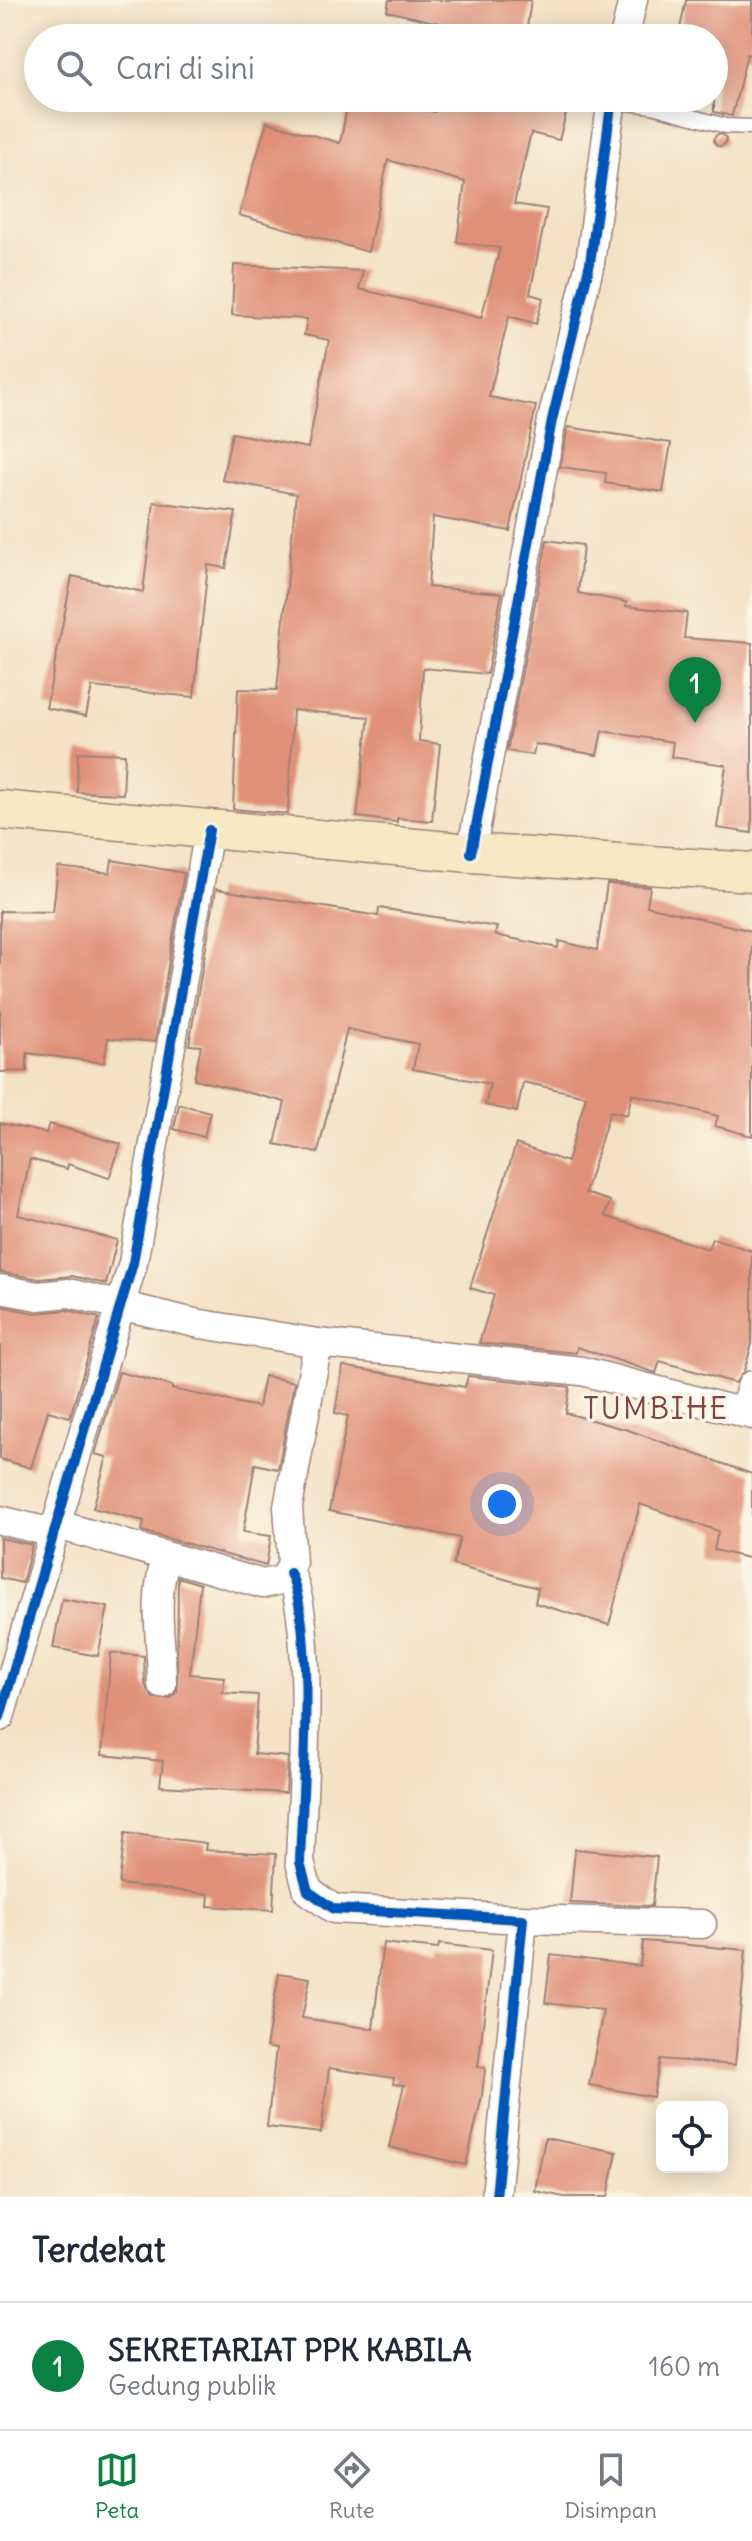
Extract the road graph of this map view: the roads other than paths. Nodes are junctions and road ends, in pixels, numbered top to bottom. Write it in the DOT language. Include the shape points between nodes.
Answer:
graph roads {
  1 [pos="633,0"];
  2 [pos="627,24"];
  3 [pos="610,112"];
  4 [pos="674,112"];
  5 [pos="752,127"];
  6 [pos="0,810"];
  7 [pos="209,830"];
  8 [pos="471,853"];
  9 [pos="752,872"];
  10 [pos="0,1289"];
  11 [pos="122,1306"];
  12 [pos="318,1343"];
  13 [pos="752,1385"];
  14 [pos="748,1414"];
  15 [pos="0,1520"];
  16 [pos="54,1528"];
  17 [pos="166,1557"];
  18 [pos="290,1573"];
  19 [pos="162,1684"];
  20 [pos="0,1717"];
  21 [pos="523,1919"];
  22 [pos="702,1924"];
  23 [pos="496,2197"];
  1 -- 2 [label="street"];
  3 -- 8 [label="street" via="590,263 552,420"];
  4 -- 5 [label="lane"];
  6 -- 7 [label="main road"];
  7 -- 8 [label="main road"];
  7 -- 11 [label="street"];
  8 -- 9 [label="main road"];
  10 -- 11 [label="street" via="38,1296 69,1293"];
  11 -- 12 [label="street"];
  11 -- 16 [label="street"];
  12 -- 14 [label="street" via="582,1371"];
  12 -- 18 [label="street" via="288,1507"];
  13 -- 14 [label="street"];
  15 -- 16 [label="street"];
  16 -- 17 [label="street"];
  16 -- 20 [label="street"];
  17 -- 18 [label="street" via="263,1584"];
  17 -- 19 [label="street" via="156,1607"];
  18 -- 21 [label="street" via="302,1635 300,1862 308,1891 334,1909"];
  21 -- 22 [label="street"];
  21 -- 23 [label="street"];
}
